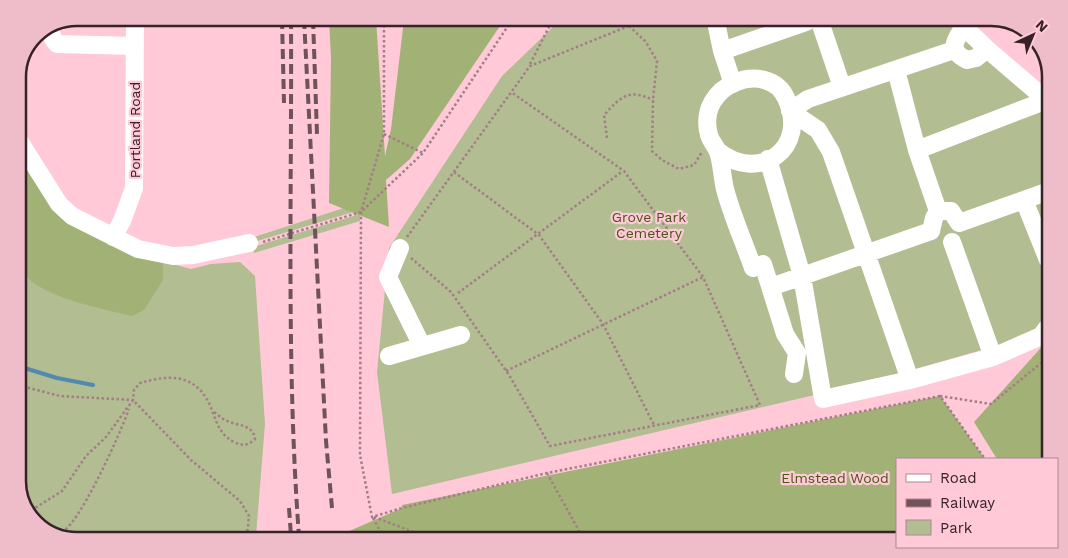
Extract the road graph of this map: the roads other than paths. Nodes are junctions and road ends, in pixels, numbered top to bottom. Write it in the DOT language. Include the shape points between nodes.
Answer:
graph roads {
  1 [pos="134,26"];
  2 [pos="717,26"];
  3 [pos="794,26"];
  4 [pos="821,26"];
  5 [pos="962,26"];
  6 [pos="963,26"];
  7 [pos="51,33"];
  8 [pos="135,46"];
  9 [pos="987,49"];
  10 [pos="954,50"];
  11 [pos="722,51"];
  12 [pos="896,70"];
  13 [pos="733,84"];
  14 [pos="842,87"];
  15 [pos="1042,97"];
  16 [pos="1042,104"];
  17 [pos="790,112"];
  18 [pos="714,146"];
  19 [pos="917,150"];
  20 [pos="26,152"];
  21 [pos="768,160"];
  22 [pos="1042,194"];
  23 [pos="1024,200"];
  24 [pos="938,211"];
  25 [pos="959,223"];
  26 [pos="931,231"];
  27 [pos="113,236"];
  28 [pos="952,242"];
  29 [pos="254,243"];
  30 [pos="1042,245"];
  31 [pos="400,248"];
  32 [pos="867,255"];
  33 [pos="802,276"];
  34 [pos="771,287"];
  35 [pos="461,335"];
  36 [pos="1042,335"];
  37 [pos="422,346"];
  38 [pos="389,356"];
  39 [pos="993,357"];
  40 [pos="794,374"];
  41 [pos="910,380"];
  1 -- 8 [label="street, Portland Road"];
  2 -- 11 [label="street"];
  3 -- 11 [label="street"];
  4 -- 14 [label="street"];
  5 -- 10 [label="street"];
  6 -- 9 [label="street"];
  7 -- 8 [label="street" via="57,44"];
  8 -- 27 [label="street, Portland Road" via="134,188"];
  9 -- 10 [label="street" via="976,58 967,60"];
  9 -- 15 [label="street"];
  10 -- 12 [label="street"];
  11 -- 13 [label="street"];
  12 -- 14 [label="street"];
  12 -- 19 [label="street"];
  13 -- 17 [label="street" via="747,78 776,86 786,97"];
  13 -- 18 [label="street" via="721,89 707,113 707,126"];
  14 -- 17 [label="street" via="808,99"];
  16 -- 19 [label="street"];
  17 -- 21 [label="street" via="794,126 790,140 781,153"];
  17 -- 32 [label="street" via="818,130 831,152"];
  18 -- 21 [label="street" via="729,160 742,165"];
  18 -- 34 [label="street" via="753,268 763,264"];
  19 -- 24 [label="street"];
  20 -- 27 [label="street" via="59,204 72,216"];
  21 -- 33 [label="street"];
  22 -- 23 [label="street"];
  23 -- 25 [label="street"];
  23 -- 30 [label="street"];
  24 -- 25 [label="street" via="951,211"];
  24 -- 26 [label="street"];
  25 -- 28 [label="street" via="958,234"];
  26 -- 28 [label="street" via="939,241"];
  26 -- 32 [label="street"];
  27 -- 29 [label="street" via="138,249 173,256"];
  28 -- 39 [label="street"];
  31 -- 37 [label="street" via="388,277"];
  32 -- 33 [label="street"];
  32 -- 41 [label="street"];
  33 -- 34 [label="street"];
  33 -- 41 [label="street" via="823,400"];
  34 -- 40 [label="street" via="785,334 797,352"];
  35 -- 37 [label="street"];
  36 -- 39 [label="street"];
  37 -- 38 [label="street"];
  39 -- 41 [label="street"];
}
